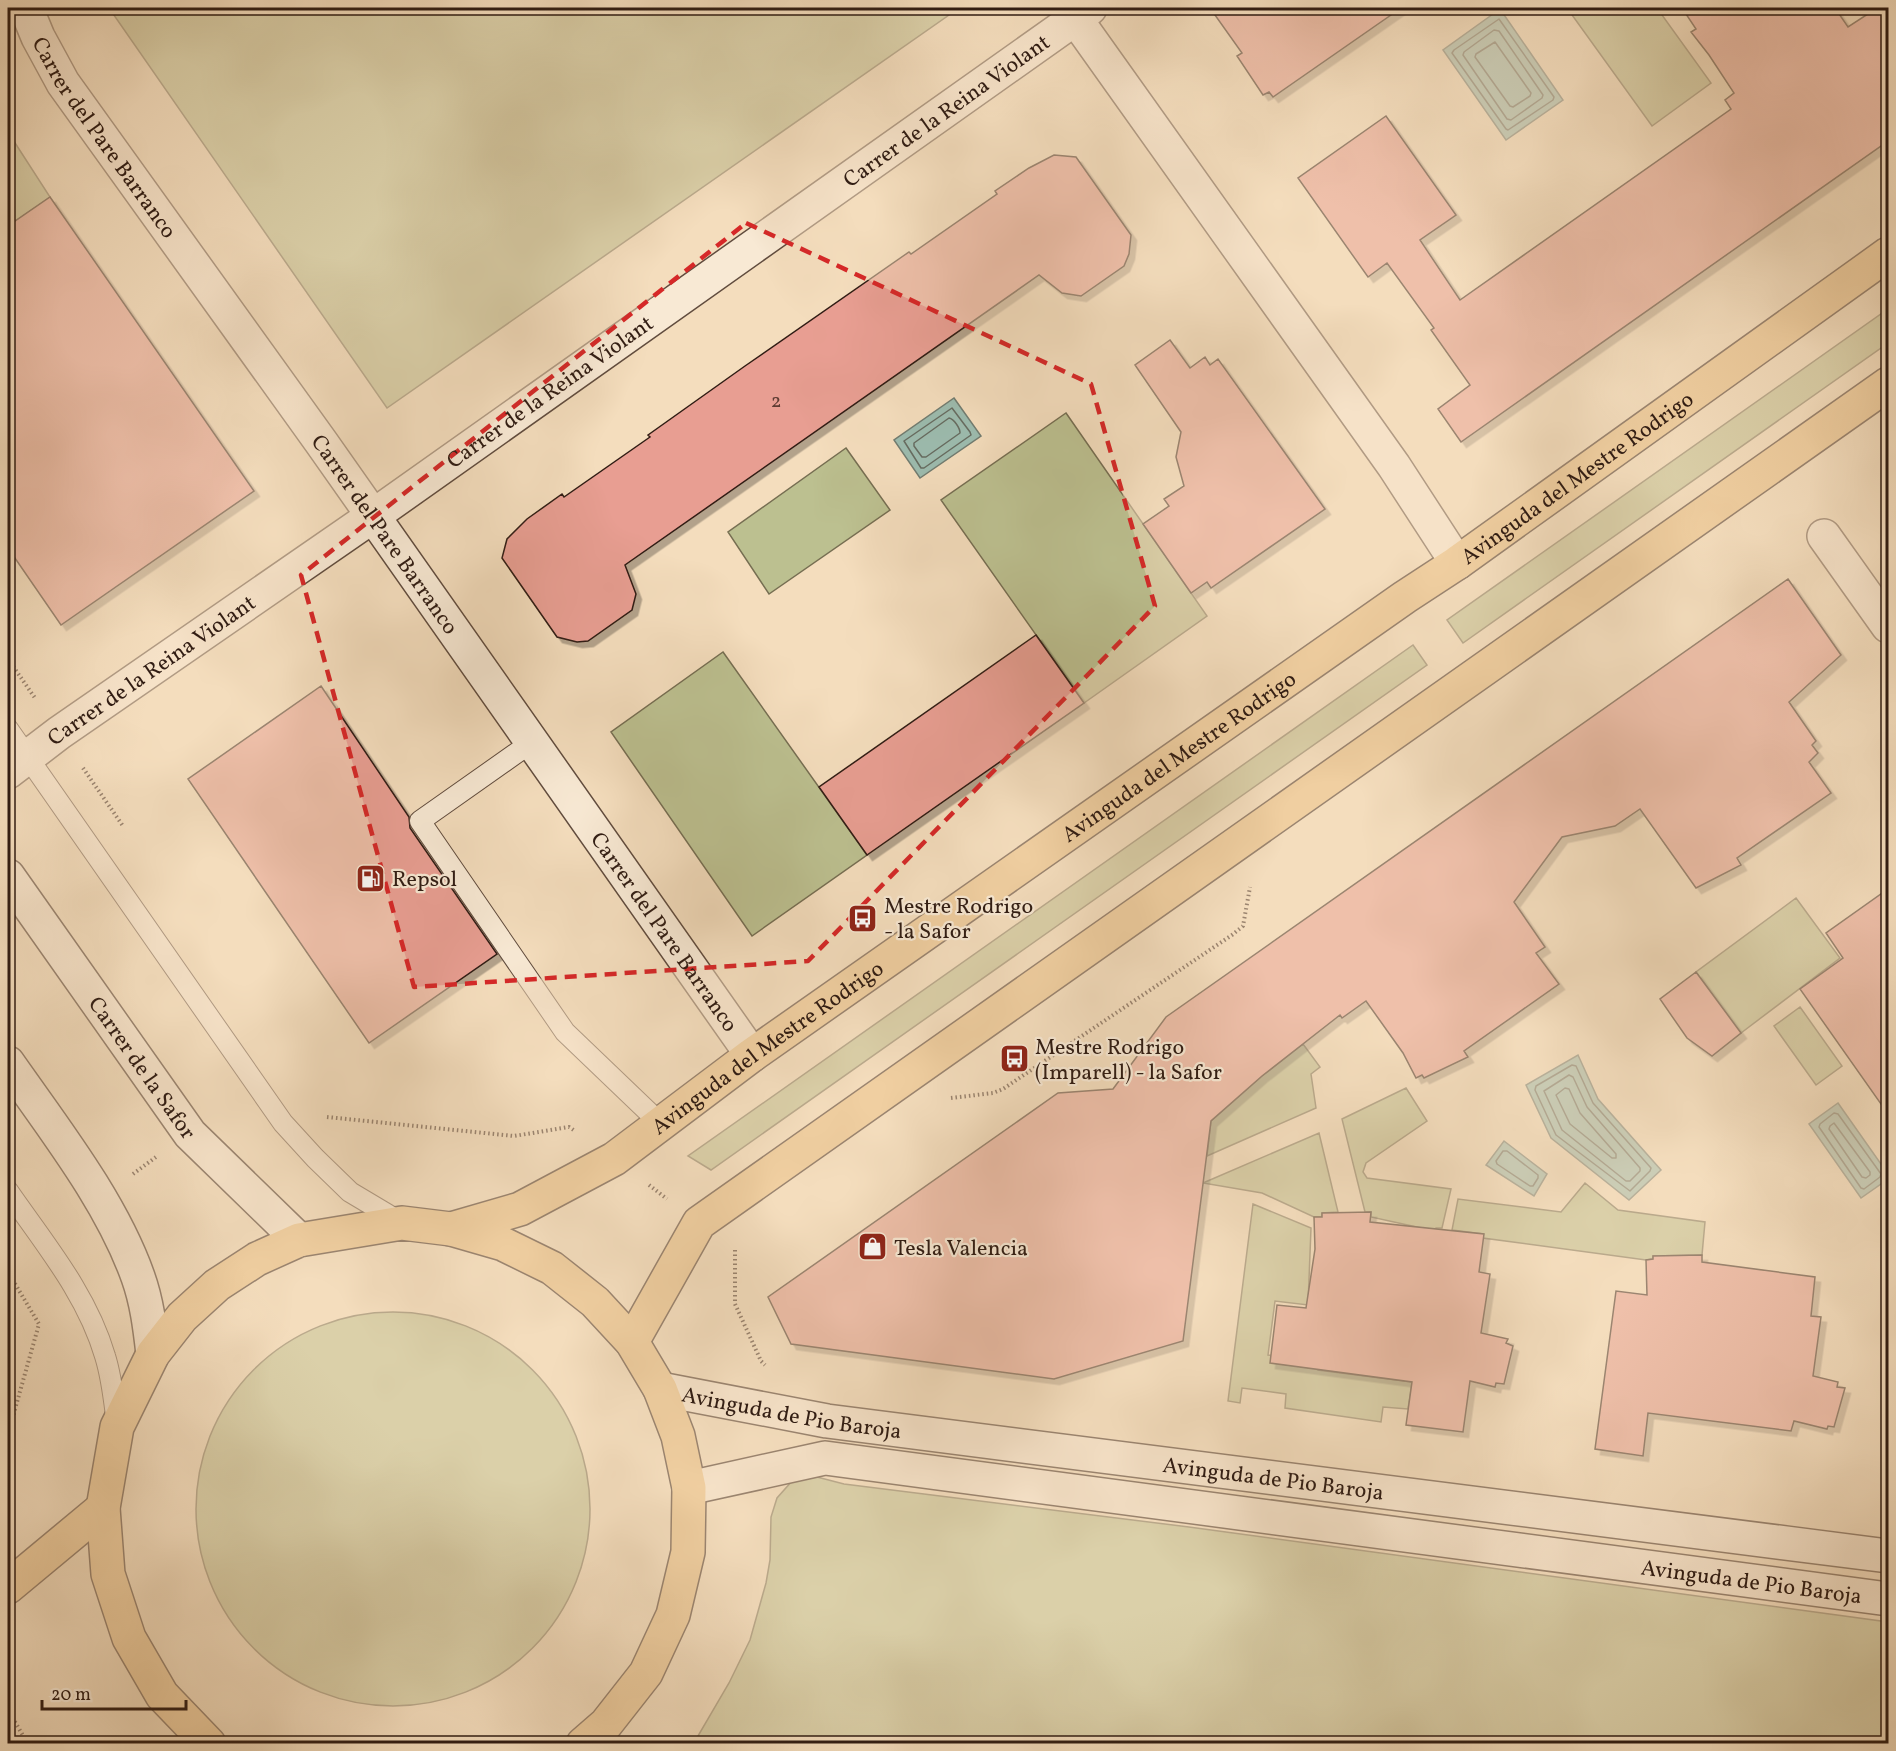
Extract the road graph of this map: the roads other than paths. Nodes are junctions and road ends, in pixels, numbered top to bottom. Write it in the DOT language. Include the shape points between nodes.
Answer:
graph roads {
  1 [pos="27,8"];
  2 [pos="1082,13"];
  3 [pos="1888,254"];
  4 [pos="1888,384"];
  5 [pos="373,516"];
  6 [pos="1824,536"];
  7 [pos="1456,563"];
  8 [pos="1888,626"];
  9 [pos="8,729"];
  10 [pos="532,742"];
  11 [pos="17,765"];
  12 [pos="8,876"];
  13 [pos="752,1055"];
  14 [pos="8,1063"];
  15 [pos="661,1124"];
  16 [pos="8,1191"];
  17 [pos="402,1223"];
  18 [pos="451,1228"];
  19 [pos="299,1240"];
  20 [pos="632,1342"];
  21 [pos="153,1354"];
  22 [pos="660,1389"];
  23 [pos="117,1427"];
  24 [pos="689,1488"];
  25 [pos="103,1508"];
  26 [pos="1888,1556"];
  27 [pos="8,1587"];
  28 [pos="1888,1599"];
  29 [pos="208,1743"];
  30 [pos="583,1743"];
  1 -- 5 [label="street, Carrer del Pare Barranco" via="63,83"];
  2 -- 5 [label="street, Carrer de la Reina Violant"];
  2 -- 7 [label="street" via="1394,466"];
  3 -- 7 [label="main road, Avinguda del Mestre Rodrigo"];
  4 -- 20 [label="main road" via="699,1223"];
  5 -- 10 [label="street, Carrer del Pare Barranco"];
  5 -- 11 [label="street, Carrer de la Reina Violant"];
  6 -- 8 [label="street"];
  7 -- 13 [label="main road, Avinguda del Mestre Rodrigo"];
  9 -- 11 [label="lane"];
  10 -- 13 [label="street, Carrer del Pare Barranco"];
  10 -- 15 [label="lane" via="420,821 565,1032"];
  11 -- 17 [label="lane" via="283,1123 350,1192"];
  12 -- 19 [label="street, Carrer de la Safor" via="190,1134"];
  13 -- 15 [label="main road, Avinguda del Mestre Rodrigo"];
  14 -- 21 [label="street" via="66,1146 123,1239 149,1317"];
  15 -- 18 [label="main road, Avinguda del Mestre Rodrigo" via="614,1159 520,1209"];
  16 -- 23 [label="lane" via="69,1279 96,1329 106,1356"];
  17 -- 18 [label="main road"];
  17 -- 19 [label="main road"];
  18 -- 20 [label="main road" via="503,1244 552,1268 595,1302"];
  19 -- 21 [label="main road" via="256,1259 217,1285 182,1317"];
  20 -- 22 [label="main road"];
  21 -- 23 [label="main road"];
  22 -- 24 [label="main road" via="678,1436"];
  22 -- 26 [label="street, Avinguda de Pio Baroja" via="827,1421"];
  23 -- 25 [label="main road"];
  24 -- 28 [label="street, Avinguda de Pio Baroja" via="825,1458"];
  24 -- 30 [label="main road" via="688,1552 673,1615 646,1673 606,1724"];
  25 -- 27 [label="main road"];
  25 -- 29 [label="main road" via="108,1574 129,1638 162,1695"];
}
